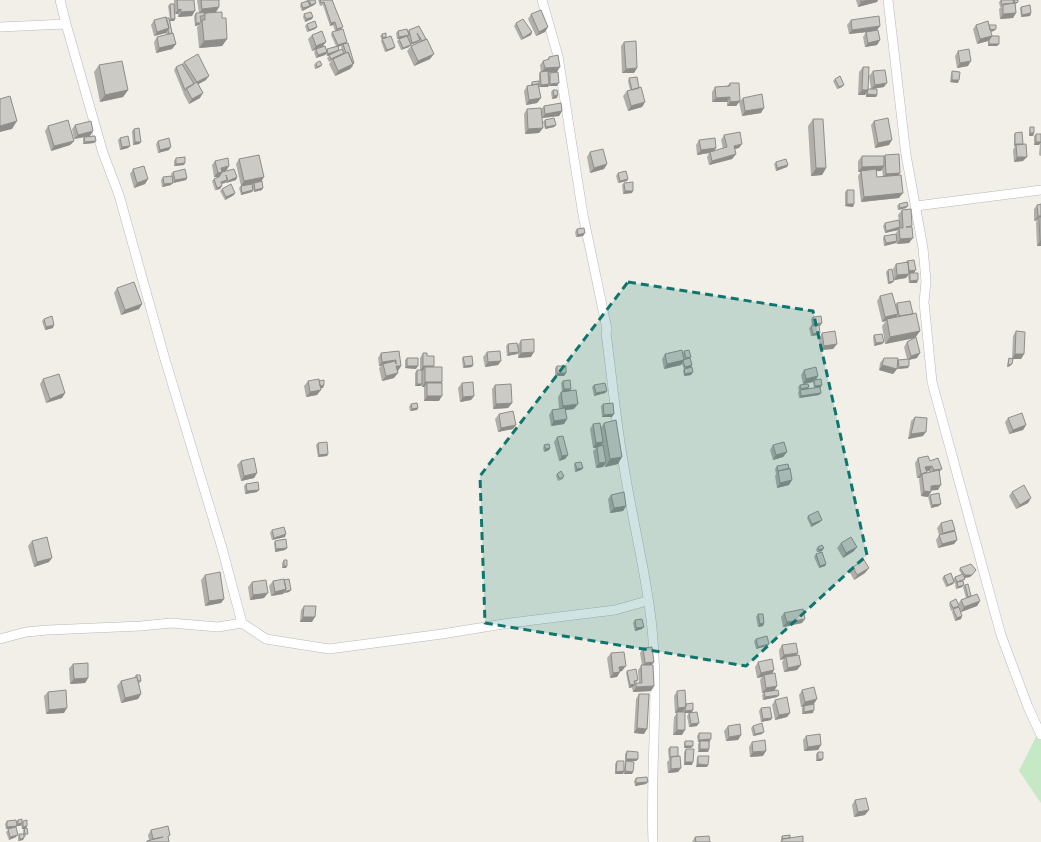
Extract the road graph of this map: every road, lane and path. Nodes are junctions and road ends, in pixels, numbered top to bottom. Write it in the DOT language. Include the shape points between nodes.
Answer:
graph roads {
  1 [pos="60,0"];
  2 [pos="542,0"];
  3 [pos="888,0"];
  4 [pos="66,24"];
  5 [pos="0,27"];
  6 [pos="1041,190"];
  7 [pos="916,206"];
  8 [pos="647,600"];
  9 [pos="242,623"];
  10 [pos="0,639"];
  11 [pos="1041,735"];
  12 [pos="653,842"];
  1 -- 4 [label="street"];
  2 -- 8 [label="street" via="558,56 583,215 608,329 606,332 624,467 641,551"];
  3 -- 7 [label="street" via="906,155"];
  4 -- 5 [label="street"];
  4 -- 9 [label="street" via="103,153 119,195"];
  6 -- 7 [label="street"];
  7 -- 11 [label="street" via="924,248 924,302 932,382 1001,635"];
  8 -- 9 [label="street" via="615,610 328,649 266,640"];
  8 -- 12 [label="street" via="655,671"];
  9 -- 10 [label="street" via="218,627 171,623 48,630 26,632"];
}
